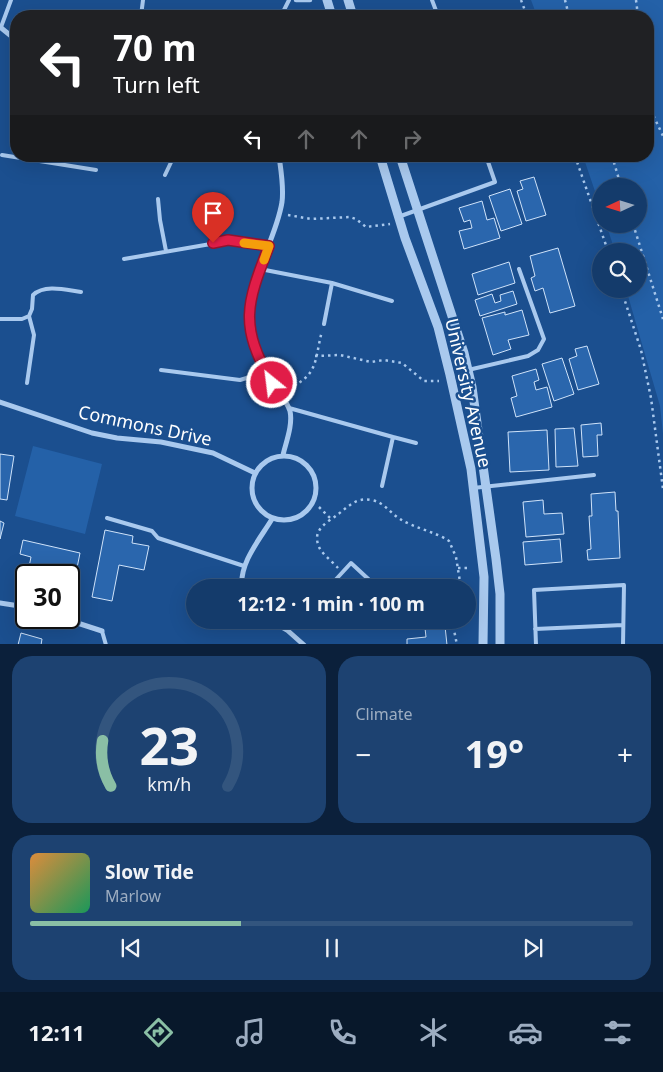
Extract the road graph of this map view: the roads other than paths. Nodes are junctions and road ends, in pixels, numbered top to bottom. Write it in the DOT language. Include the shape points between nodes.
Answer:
graph roads {
  1 [pos="11,0"];
  2 [pos="296,0"];
  3 [pos="310,0"];
  4 [pos="0,27"];
  5 [pos="10,35"];
  6 [pos="2,155"];
  7 [pos="10,156"];
  8 [pos="43,162"];
  9 [pos="171,162"];
  10 [pos="280,162"];
  11 [pos="382,162"];
  12 [pos="402,162"];
  13 [pos="488,162"];
  14 [pos="49,163"];
  15 [pos="96,170"];
  16 [pos="165,175"];
  17 [pos="158,199"];
  18 [pos="418,211"];
  19 [pos="398,217"];
  20 [pos="269,246"];
  21 [pos="166,251"];
  22 [pos="124,259"];
  23 [pos="519,269"];
  24 [pos="260,270"];
  25 [pos="332,283"];
  26 [pos="81,292"];
  27 [pos="392,301"];
  28 [pos="29,316"];
  29 [pos="0,320"];
  30 [pos="324,324"];
  31 [pos="162,370"];
  32 [pos="468,370"];
  33 [pos="266,372"];
  34 [pos="27,384"];
  35 [pos="0,402"];
  36 [pos="289,408"];
  37 [pos="393,437"];
  38 [pos="416,443"];
  39 [pos="283,455"];
  40 [pos="255,473"];
  41 [pos="594,475"];
  42 [pos="382,486"];
  43 [pos="487,486"];
  44 [pos="473,488"];
  45 [pos="107,518"];
  46 [pos="272,519"];
  47 [pos="244,566"];
  48 [pos="242,579"];
  49 [pos="336,579"];
  50 [pos="368,579"];
  51 [pos="0,603"];
  52 [pos="15,605"];
  53 [pos="80,624"];
  54 [pos="623,625"];
  55 [pos="535,629"];
  56 [pos="287,630"];
  57 [pos="102,631"];
  58 [pos="106,644"];
  59 [pos="304,644"];
  60 [pos="483,644"];
  61 [pos="500,644"];
  62 [pos="536,644"];
  63 [pos="623,644"];
  1 -- 4 [label="lane"];
  2 -- 3 [label="street"];
  4 -- 5 [label="street"];
  6 -- 7 [label="lane"];
  8 -- 14 [label="lane"];
  9 -- 16 [label="lane"];
  10 -- 20 [label="street" via="283,186 280,214"];
  11 -- 19 [label="street, University Avenue"];
  12 -- 18 [label="street, University Avenue"];
  13 -- 18 [label="lane" via="495,182"];
  14 -- 15 [label="lane"];
  17 -- 21 [label="lane"];
  18 -- 19 [label="lane"];
  18 -- 32 [label="street, University Avenue"];
  19 -- 44 [label="street, University Avenue" via="438,326"];
  20 -- 21 [label="lane" via="228,240"];
  20 -- 24 [label="street"];
  21 -- 22 [label="lane"];
  23 -- 32 [label="lane" via="544,339 538,350 528,356"];
  24 -- 25 [label="lane"];
  24 -- 33 [label="street" via="250,301 249,322"];
  25 -- 27 [label="lane"];
  25 -- 30 [label="lane"];
  26 -- 28 [label="lane" via="39,290 34,295"];
  28 -- 29 [label="lane"];
  28 -- 34 [label="lane" via="34,335"];
  31 -- 33 [label="lane" via="240,380"];
  32 -- 43 [label="street, University Avenue"];
  33 -- 36 [label="street"];
  35 -- 40 [label="street, Commons Drive" via="92,433 162,442 213,453"];
  36 -- 37 [label="lane"];
  36 -- 39 [label="street" via="289,429"];
  37 -- 38 [label="lane"];
  37 -- 42 [label="lane"];
  39 -- 40 [label="street" via="267,460"];
  39 -- 46 [label="street" via="295,457 308,467 316,482 316,494 312,505 295,519"];
  40 -- 46 [label="street" via="251,486 253,500"];
  41 -- 43 [label="lane"];
  43 -- 44 [label="lane"];
  43 -- 61 [label="street, University Avenue" via="500,594"];
  44 -- 60 [label="street, University Avenue" via="484,577"];
  45 -- 47 [label="lane" via="152,531 158,538"];
  46 -- 47 [label="street"];
  47 -- 48 [label="street"];
  49 -- 50 [label="lane" via="351,563"];
  51 -- 52 [label="street"];
  53 -- 57 [label="street"];
  54 -- 55 [label="lane"];
  54 -- 55 [label="lane" via="624,585 534,590"];
  54 -- 63 [label="lane"];
  55 -- 62 [label="lane"];
  56 -- 59 [label="street"];
  57 -- 58 [label="lane"];
}
